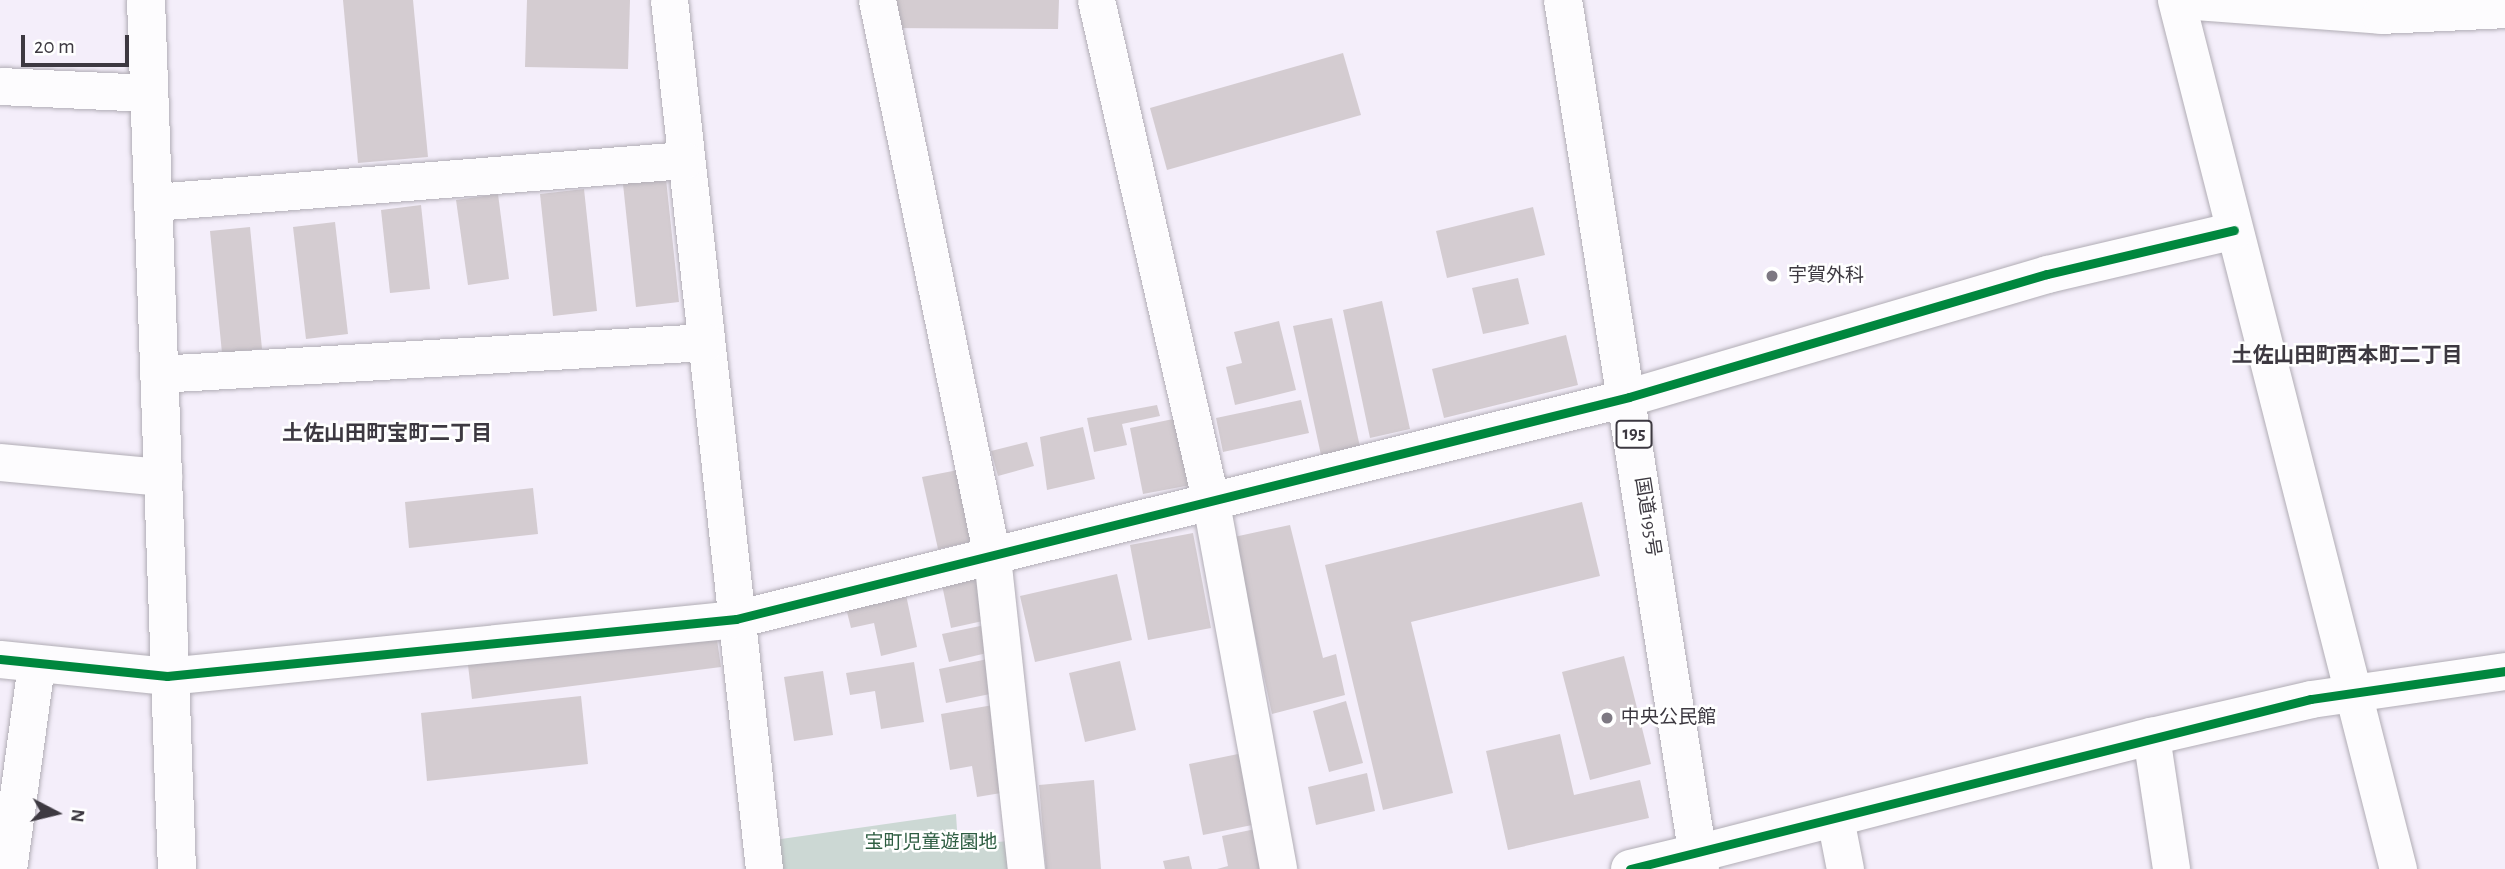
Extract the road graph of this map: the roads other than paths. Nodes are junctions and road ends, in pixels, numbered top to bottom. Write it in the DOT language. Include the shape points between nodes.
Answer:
graph roads {
  1 [pos="146,0"];
  2 [pos="669,0"];
  3 [pos="877,0"];
  4 [pos="1096,0"];
  5 [pos="1563,0"];
  6 [pos="2176,0"];
  7 [pos="2182,0"];
  8 [pos="2505,9"];
  9 [pos="0,86"];
  10 [pos="149,93"];
  11 [pos="684,160"];
  12 [pos="154,202"];
  13 [pos="2234,230"];
  14 [pos="706,342"];
  15 [pos="158,374"];
  16 [pos="1629,397"];
  17 [pos="0,462"];
  18 [pos="163,477"];
  19 [pos="1211,503"];
  20 [pos="992,557"];
  21 [pos="736,619"];
  22 [pos="0,659"];
  23 [pos="36,664"];
  24 [pos="2505,671"];
  25 [pos="167,676"];
  26 [pos="2353,695"];
  27 [pos="2151,736"];
  28 [pos="1835,818"];
  29 [pos="1699,861"];
  30 [pos="8,869"];
  31 [pos="177,869"];
  32 [pos="764,869"];
  33 [pos="1026,869"];
  34 [pos="1278,869"];
  35 [pos="1630,869"];
  36 [pos="1845,869"];
  37 [pos="2171,869"];
  38 [pos="2398,869"];
  1 -- 10 [label="main road"];
  2 -- 11 [label="street"];
  3 -- 20 [label="street"];
  4 -- 19 [label="street"];
  5 -- 16 [label="main road, 国道195号 / 195"];
  6 -- 13 [label="street"];
  7 -- 8 [label="street" via="2379,15"];
  9 -- 10 [label="street"];
  10 -- 12 [label="main road"];
  11 -- 12 [label="street"];
  11 -- 14 [label="street"];
  12 -- 15 [label="main road"];
  13 -- 16 [label="street" via="2047,274"];
  13 -- 26 [label="street"];
  14 -- 15 [label="street"];
  14 -- 21 [label="street"];
  15 -- 18 [label="main road"];
  16 -- 19 [label="street"];
  16 -- 29 [label="main road, 国道195号 / 195"];
  17 -- 18 [label="street"];
  18 -- 25 [label="main road"];
  19 -- 20 [label="street"];
  19 -- 34 [label="street"];
  20 -- 21 [label="street"];
  20 -- 33 [label="street"];
  21 -- 25 [label="street"];
  21 -- 32 [label="street"];
  22 -- 23 [label="street"];
  23 -- 25 [label="street"];
  23 -- 30 [label="street"];
  24 -- 26 [label="street"];
  25 -- 31 [label="main road"];
  26 -- 27 [label="street" via="2311,699"];
  26 -- 38 [label="street"];
  27 -- 28 [label="street"];
  27 -- 37 [label="street"];
  28 -- 29 [label="street"];
  28 -- 36 [label="street"];
  29 -- 35 [label="main road"];
}
